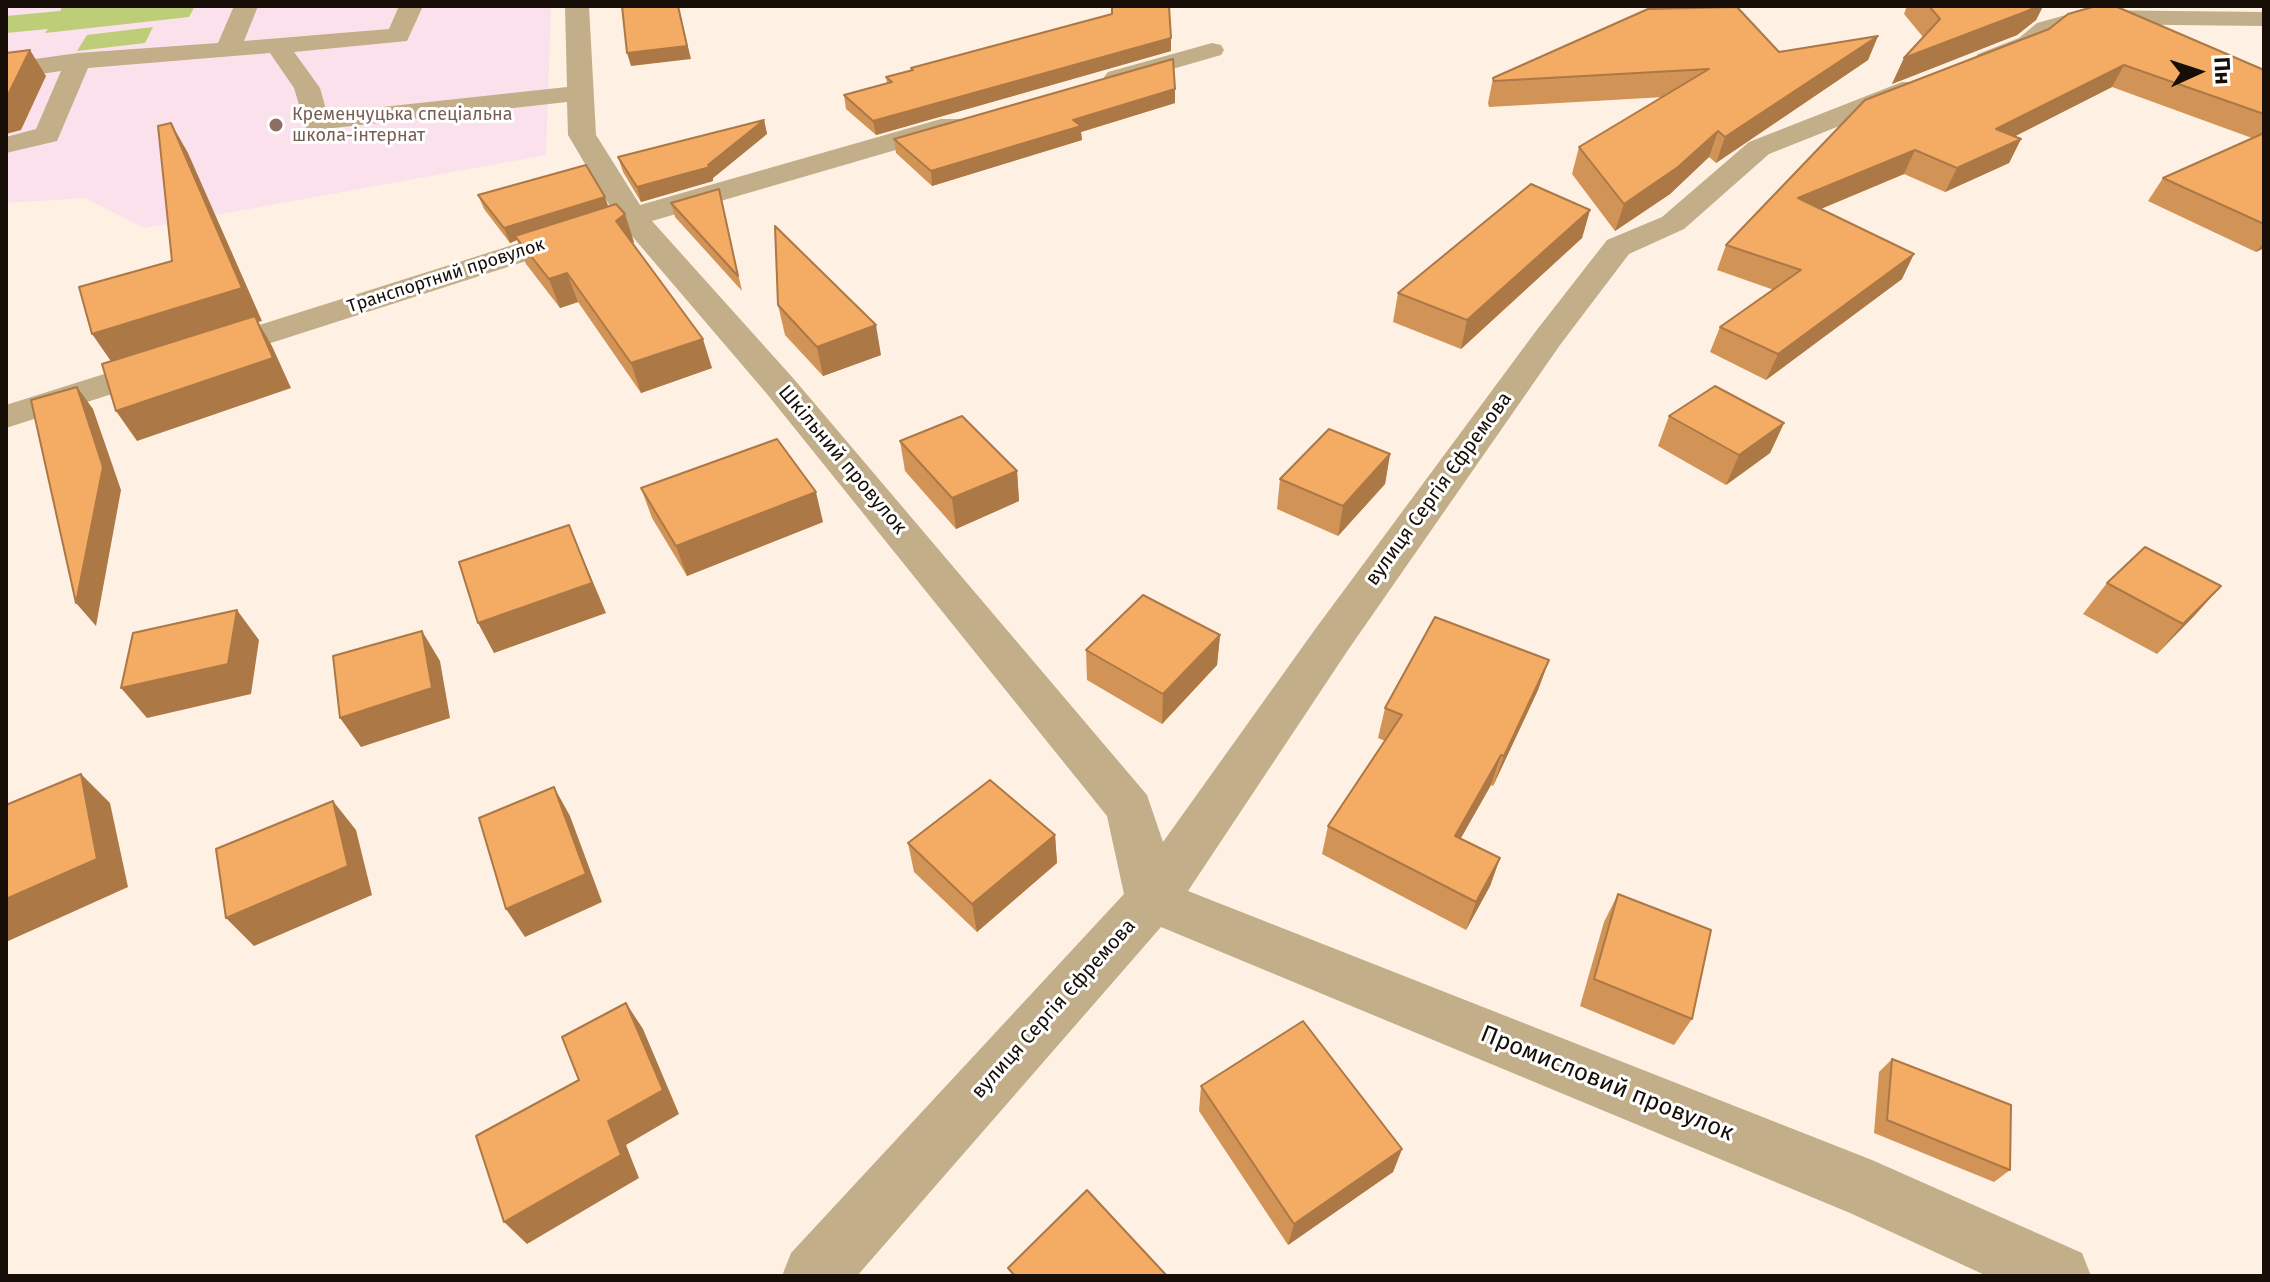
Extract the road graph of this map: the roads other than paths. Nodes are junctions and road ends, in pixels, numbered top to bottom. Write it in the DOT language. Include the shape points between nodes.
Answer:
graph roads {
  1 [pos="246,6"];
  2 [pos="411,6"];
  3 [pos="577,6"];
  4 [pos="2029,10"];
  5 [pos="2084,17"];
  6 [pos="2264,19"];
  7 [pos="277,45"];
  8 [pos="228,49"];
  9 [pos="1212,50"];
  10 [pos="78,61"];
  11 [pos="6,71"];
  12 [pos="1090,85"];
  13 [pos="582,93"];
  14 [pos="983,116"];
  15 [pos="6,145"];
  16 [pos="632,217"];
  17 [pos="6,417"];
  18 [pos="1152,900"];
  19 [pos="814,1276"];
  20 [pos="2059,1276"];
  1 -- 8 [label="street"];
  2 -- 7 [label="street" via="398,36"];
  3 -- 13 [label="street, Шкільний провулок"];
  4 -- 5 [label="street"];
  5 -- 6 [label="street, вулиця Сергія Єфремова"];
  5 -- 18 [label="street, вулиця Сергія Єфремова" via="2046,28 2028,43 1759,148 1673,223 1618,247 1332,639"];
  7 -- 8 [label="street"];
  7 -- 13 [label="street" via="307,88 316,122"];
  8 -- 10 [label="street"];
  9 -- 12 [label="street"];
  10 -- 11 [label="street"];
  10 -- 15 [label="street" via="47,135"];
  13 -- 16 [label="street, Шкільний провулок" via="582,135"];
  14 -- 16 [label="street, Транспортний провулок"];
  16 -- 17 [label="street, Транспортний провулок"];
  16 -- 18 [label="street, Шкільний провулок" via="790,398 1130,809"];
  18 -- 19 [label="street, вулиця Сергія Єфремова"];
  18 -- 20 [label="street, Промисловий провулок" via="1872,1191"];
}
